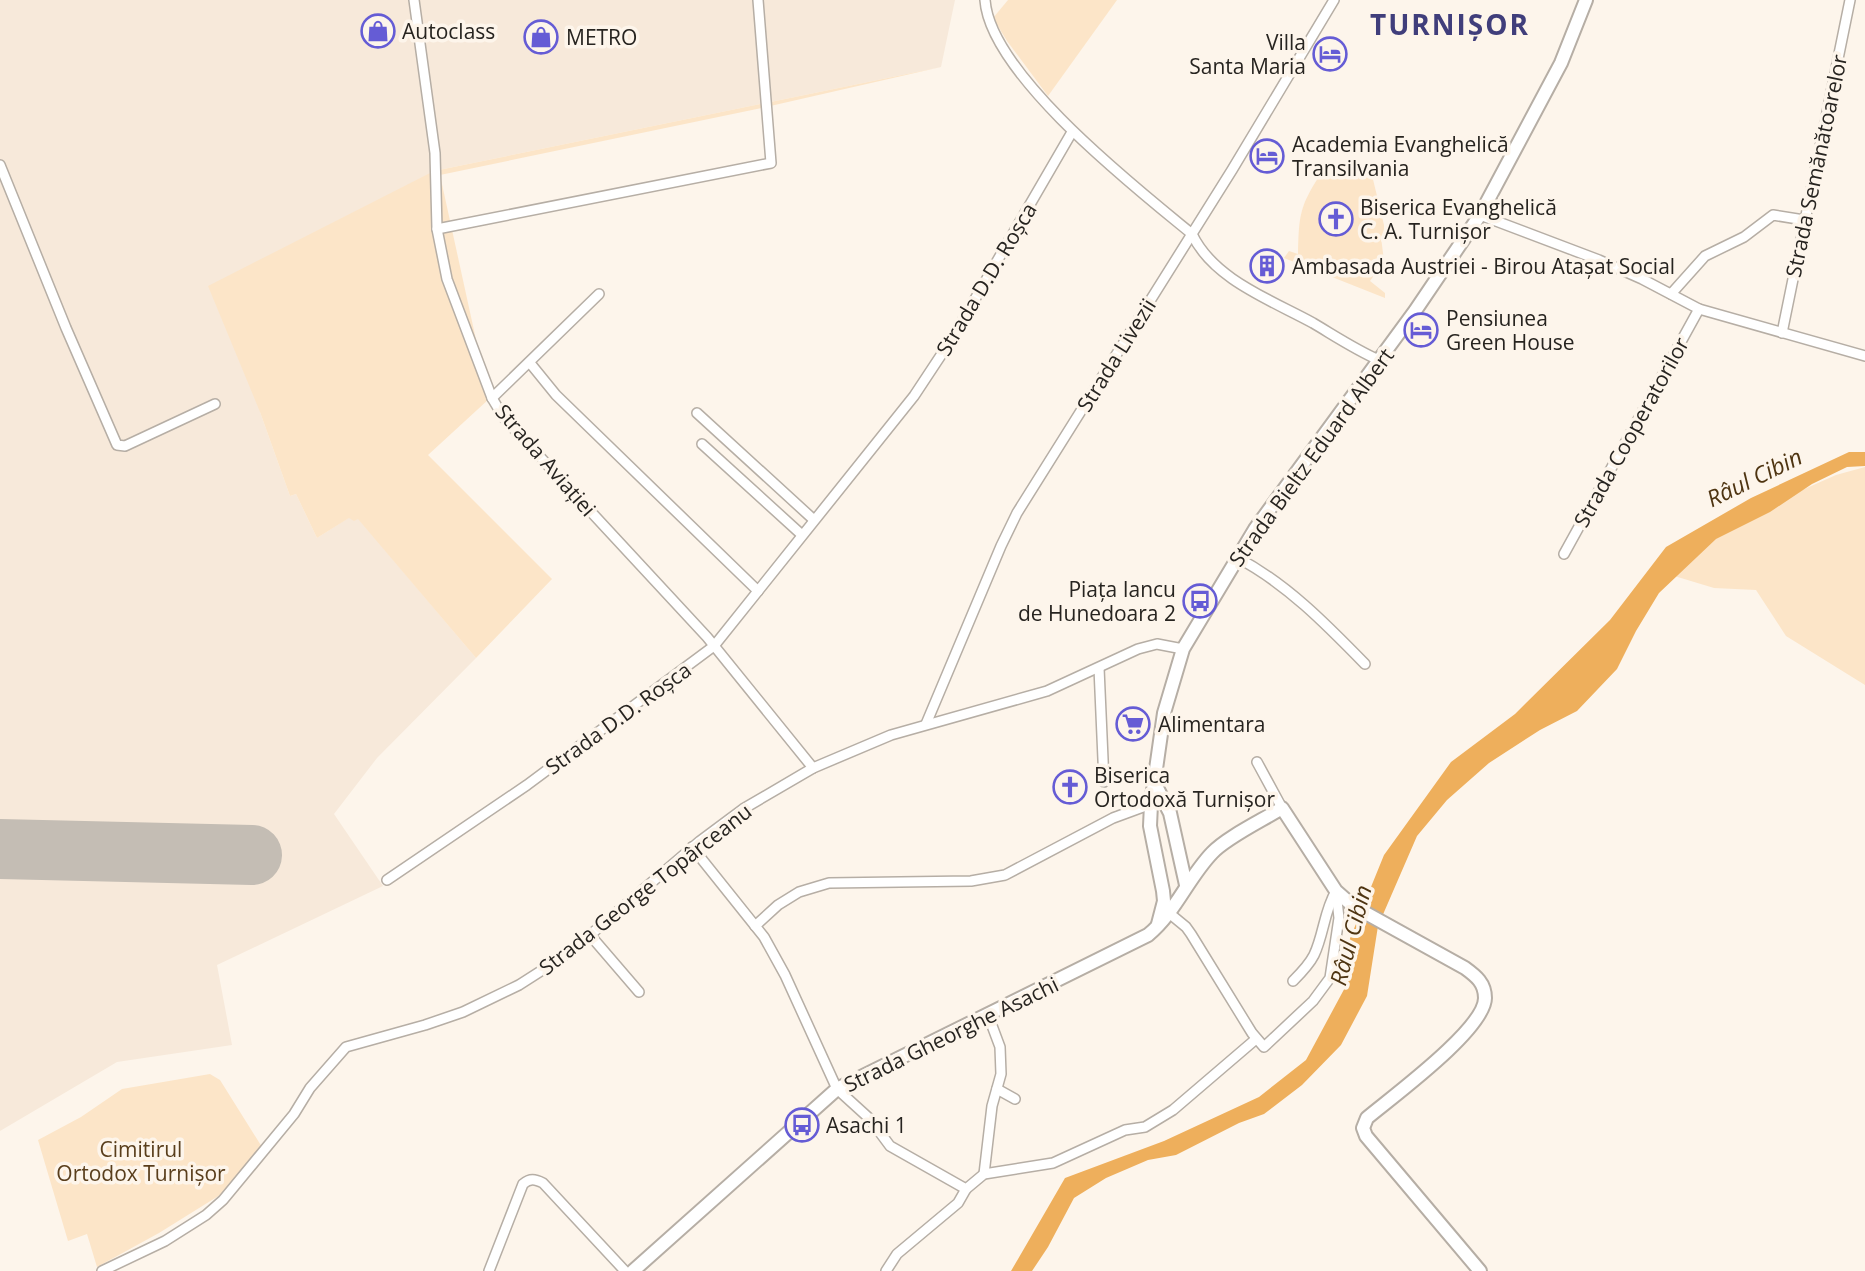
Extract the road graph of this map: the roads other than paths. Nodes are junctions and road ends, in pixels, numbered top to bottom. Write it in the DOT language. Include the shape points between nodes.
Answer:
graph roads {
  1 [pos="414,0"];
  2 [pos="758,0"];
  3 [pos="985,0"];
  4 [pos="1334,0"];
  5 [pos="1586,0"];
  6 [pos="1850,0"];
  7 [pos="1072,132"];
  8 [pos="0,165"];
  9 [pos="1480,215"];
  10 [pos="1804,220"];
  11 [pos="437,229"];
  12 [pos="1192,234"];
  13 [pos="599,294"];
  14 [pos="1671,294"];
  15 [pos="1699,309"];
  16 [pos="1782,333"];
  17 [pos="1865,356"];
  18 [pos="1379,360"];
  19 [pos="530,363"];
  20 [pos="492,398"];
  21 [pos="215,404"];
  22 [pos="697,413"];
  23 [pos="702,444"];
  24 [pos="814,520"];
  25 [pos="802,535"];
  26 [pos="1564,554"];
  27 [pos="1236,558"];
  28 [pos="758,591"];
  29 [pos="714,646"];
  30 [pos="1183,649"];
  31 [pos="1365,664"];
  32 [pos="1099,668"];
  33 [pos="926,724"];
  34 [pos="1257,762"];
  35 [pos="813,768"];
  36 [pos="1154,781"];
  37 [pos="1104,782"];
  38 [pos="1151,804"];
  39 [pos="1282,808"];
  40 [pos="692,847"];
  41 [pos="1180,853"];
  42 [pos="1212,853"];
  43 [pos="387,880"];
  44 [pos="1186,885"];
  45 [pos="1336,891"];
  46 [pos="1169,913"];
  47 [pos="755,926"];
  48 [pos="1156,928"];
  49 [pos="590,935"];
  50 [pos="1314,954"];
  51 [pos="1334,957"];
  52 [pos="1293,981"];
  53 [pos="639,992"];
  54 [pos="988,1015"];
  55 [pos="1256,1039"];
  56 [pos="837,1089"];
  57 [pos="998,1089"];
  58 [pos="1015,1099"];
  59 [pos="984,1174"];
  60 [pos="966,1189"];
  61 [pos="102,1271"];
  62 [pos="489,1271"];
  63 [pos="625,1271"];
  64 [pos="633,1271"];
  65 [pos="886,1271"];
  66 [pos="1480,1271"];
  1 -- 11 [label="street, Strada Aviației" via="435,153"];
  2 -- 11 [label="street" via="771,163"];
  3 -- 7 [label="street" via="997,39"];
  4 -- 12 [label="street, Strada Livezii"];
  5 -- 9 [label="street, Strada Bieltz Eduard Albert" via="1561,63"];
  6 -- 10 [label="street, Strada Semănătoarelor"];
  7 -- 12 [label="street"];
  7 -- 24 [label="street, Strada D.D. Roșca" via="914,396"];
  8 -- 21 [label="street" via="117,445 125,446"];
  9 -- 14 [label="street" via="1599,260"];
  9 -- 18 [label="street, Strada Bieltz Eduard Albert"];
  10 -- 14 [label="street" via="1773,215 1744,237 1705,256"];
  10 -- 16 [label="street, Strada Semănătoarelor"];
  11 -- 20 [label="street, Strada Aviației" via="447,279"];
  12 -- 18 [label="street" via="1207,258 1252,291"];
  12 -- 33 [label="street, Strada Livezii" via="1017,513"];
  13 -- 19 [label="street"];
  14 -- 15 [label="street"];
  15 -- 16 [label="street"];
  15 -- 26 [label="street, Strada Cooperatorilor"];
  16 -- 17 [label="street"];
  18 -- 27 [label="street, Strada Bieltz Eduard Albert"];
  19 -- 20 [label="street"];
  19 -- 28 [label="street" via="556,395"];
  20 -- 29 [label="street, Strada Aviației" via="504,418"];
  22 -- 24 [label="street"];
  23 -- 25 [label="street"];
  24 -- 25 [label="street, Strada D.D. Roșca"];
  25 -- 28 [label="street, Strada D.D. Roșca"];
  27 -- 30 [label="street, Strada Bieltz Eduard Albert"];
  27 -- 31 [label="street" via="1292,594"];
  28 -- 29 [label="street, Strada D.D. Roșca"];
  29 -- 35 [label="street, Strada Aviației"];
  29 -- 43 [label="street, Strada D.D. Roșca" via="527,785"];
  30 -- 32 [label="street, Strada George Topârceanu" via="1150,645"];
  30 -- 36 [label="street, Strada Bieltz Eduard Albert" via="1164,713"];
  32 -- 33 [label="street, Strada George Topârceanu" via="1047,691"];
  32 -- 37 [label="street"];
  33 -- 35 [label="street, Strada George Topârceanu"];
  34 -- 39 [label="street"];
  35 -- 40 [label="street, Strada George Topârceanu" via="743,809"];
  36 -- 38 [label="street, Strada Bieltz Eduard Albert"];
  36 -- 41 [label="street" via="1170,813"];
  38 -- 47 [label="street" via="1113,818 1005,875 971,881 829,883 799,892"];
  38 -- 48 [label="street, Strada Bieltz Eduard Albert" via="1150,827 1164,901"];
  39 -- 42 [label="street"];
  39 -- 45 [label="street"];
  40 -- 47 [label="street"];
  40 -- 49 [label="street, Strada George Topârceanu"];
  41 -- 42 [label="street" via="1195,858"];
  41 -- 44 [label="street"];
  42 -- 44 [label="street, Strada Gheorghe Asachi"];
  44 -- 46 [label="street, Strada Gheorghe Asachi"];
  45 -- 50 [label="street"];
  45 -- 51 [label="street" via="1339,910"];
  45 -- 66 [label="street" via="1353,906 1483,984 1481,1013 1463,1037 1364,1123 1364,1132"];
  46 -- 48 [label="street, Strada Gheorghe Asachi"];
  46 -- 55 [label="street" via="1186,926"];
  47 -- 56 [label="street" via="785,975"];
  48 -- 54 [label="street, Strada Gheorghe Asachi"];
  49 -- 53 [label="street"];
  49 -- 61 [label="street, Strada George Topârceanu" via="543,971 491,999 425,1025 346,1047 223,1200 165,1241"];
  50 -- 51 [label="street"];
  50 -- 52 [label="street"];
  51 -- 55 [label="street" via="1325,987 1313,1002 1264,1047"];
  54 -- 56 [label="street, Strada Gheorghe Asachi"];
  54 -- 57 [label="street" via="1000,1047"];
  55 -- 59 [label="street" via="1173,1110 1145,1127 1125,1130 1053,1163"];
  56 -- 60 [label="street" via="870,1119 890,1146"];
  56 -- 64 [label="street, Strada Gheorghe Asachi"];
  57 -- 58 [label="street"];
  57 -- 59 [label="street"];
  59 -- 60 [label="street"];
  60 -- 65 [label="street" via="958,1203 897,1254"];
  62 -- 63 [label="street" via="523,1184 535,1179"];
}
